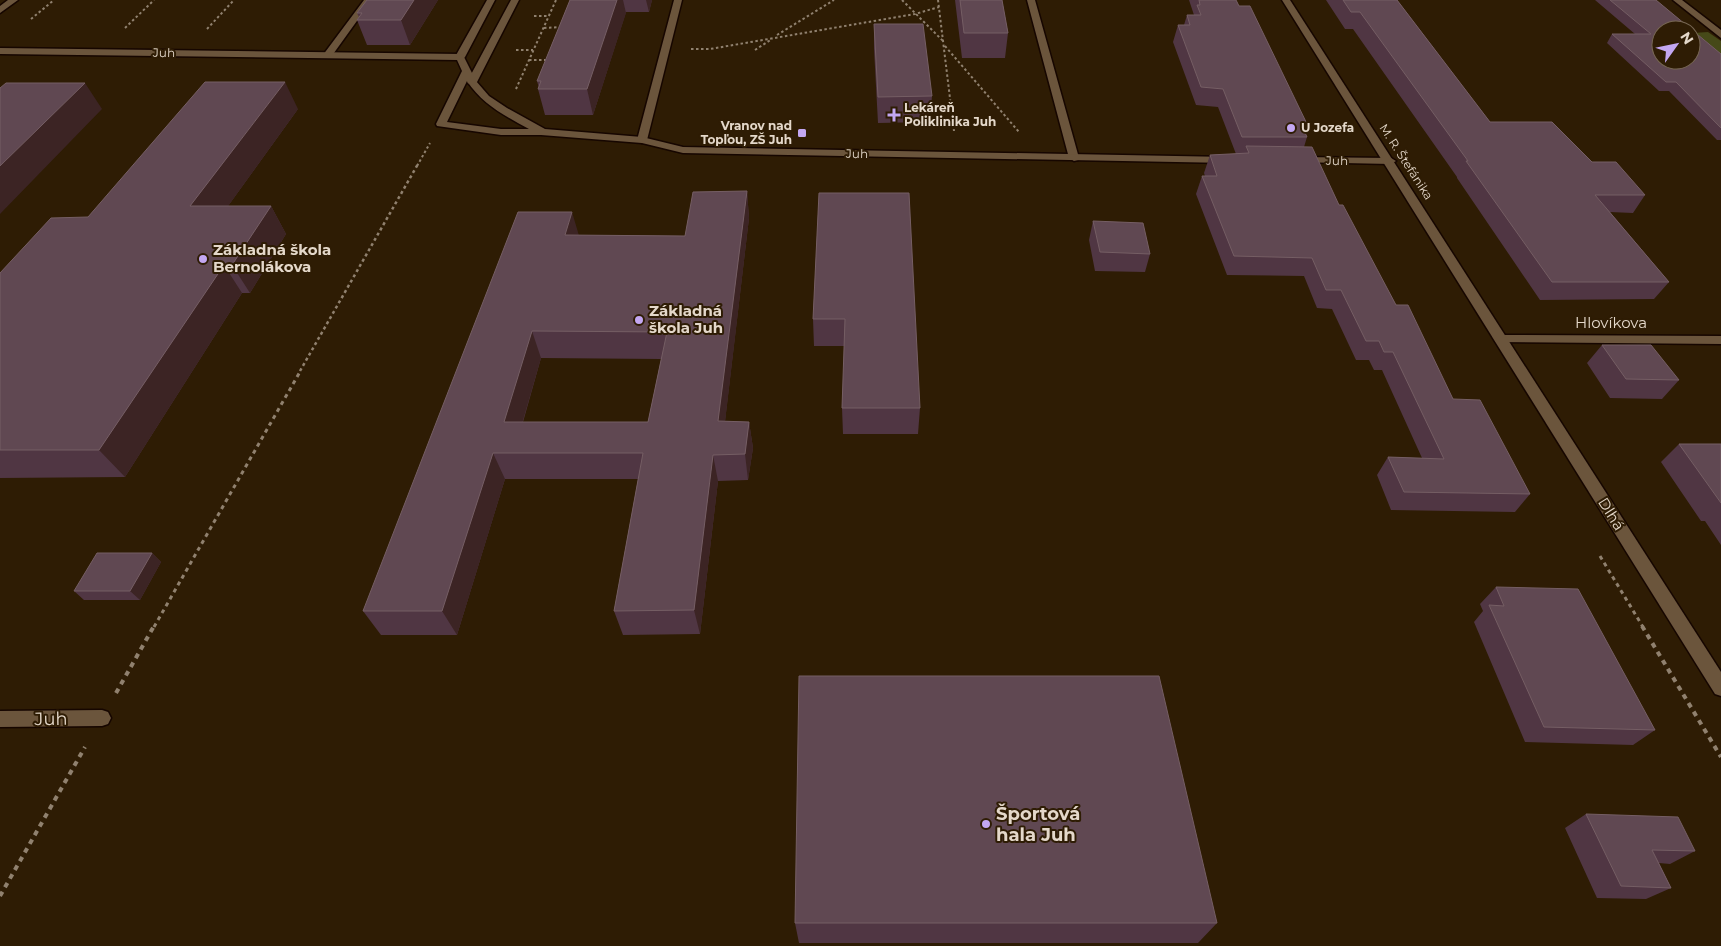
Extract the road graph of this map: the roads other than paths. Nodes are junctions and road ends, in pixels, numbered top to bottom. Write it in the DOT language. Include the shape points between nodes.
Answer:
graph roads {
  1 [pos="14,0"];
  2 [pos="368,0"];
  3 [pos="491,0"];
  4 [pos="516,0"];
  5 [pos="678,0"];
  6 [pos="1031,0"];
  7 [pos="1286,0"];
  8 [pos="1677,0"];
  9 [pos="0,10"];
  10 [pos="1721,35"];
  11 [pos="0,51"];
  12 [pos="328,55"];
  13 [pos="460,57"];
  14 [pos="467,70"];
  15 [pos="472,82"];
  16 [pos="541,132"];
  17 [pos="642,140"];
  18 [pos="1074,158"];
  19 [pos="1238,160"];
  20 [pos="1287,160"];
  21 [pos="1391,161"];
  22 [pos="1501,339"];
  23 [pos="1721,340"];
  24 [pos="1721,688"];
  25 [pos="102,718"];
  26 [pos="0,719"];
  1 -- 9 [label="street"];
  2 -- 12 [label="street"];
  3 -- 13 [label="street"];
  4 -- 15 [label="street"];
  5 -- 17 [label="street"];
  6 -- 18 [label="street"];
  7 -- 21 [label="street, M. R. Štefánika"];
  8 -- 10 [label="street"];
  11 -- 12 [label="street, Juh"];
  12 -- 13 [label="street, Juh"];
  13 -- 14 [label="street"];
  14 -- 15 [label="street"];
  14 -- 16 [label="street, Juh" via="441,124 501,132"];
  15 -- 16 [label="street" via="496,106"];
  16 -- 17 [label="street, Juh"];
  17 -- 18 [label="street, Juh" via="683,150"];
  18 -- 19 [label="street, Juh"];
  20 -- 21 [label="street, Juh"];
  21 -- 22 [label="street, M. R. Štefánika"];
  22 -- 23 [label="street, Hlovíkova"];
  22 -- 24 [label="street, Dlhá"];
  25 -- 26 [label="street, Juh"];
}
